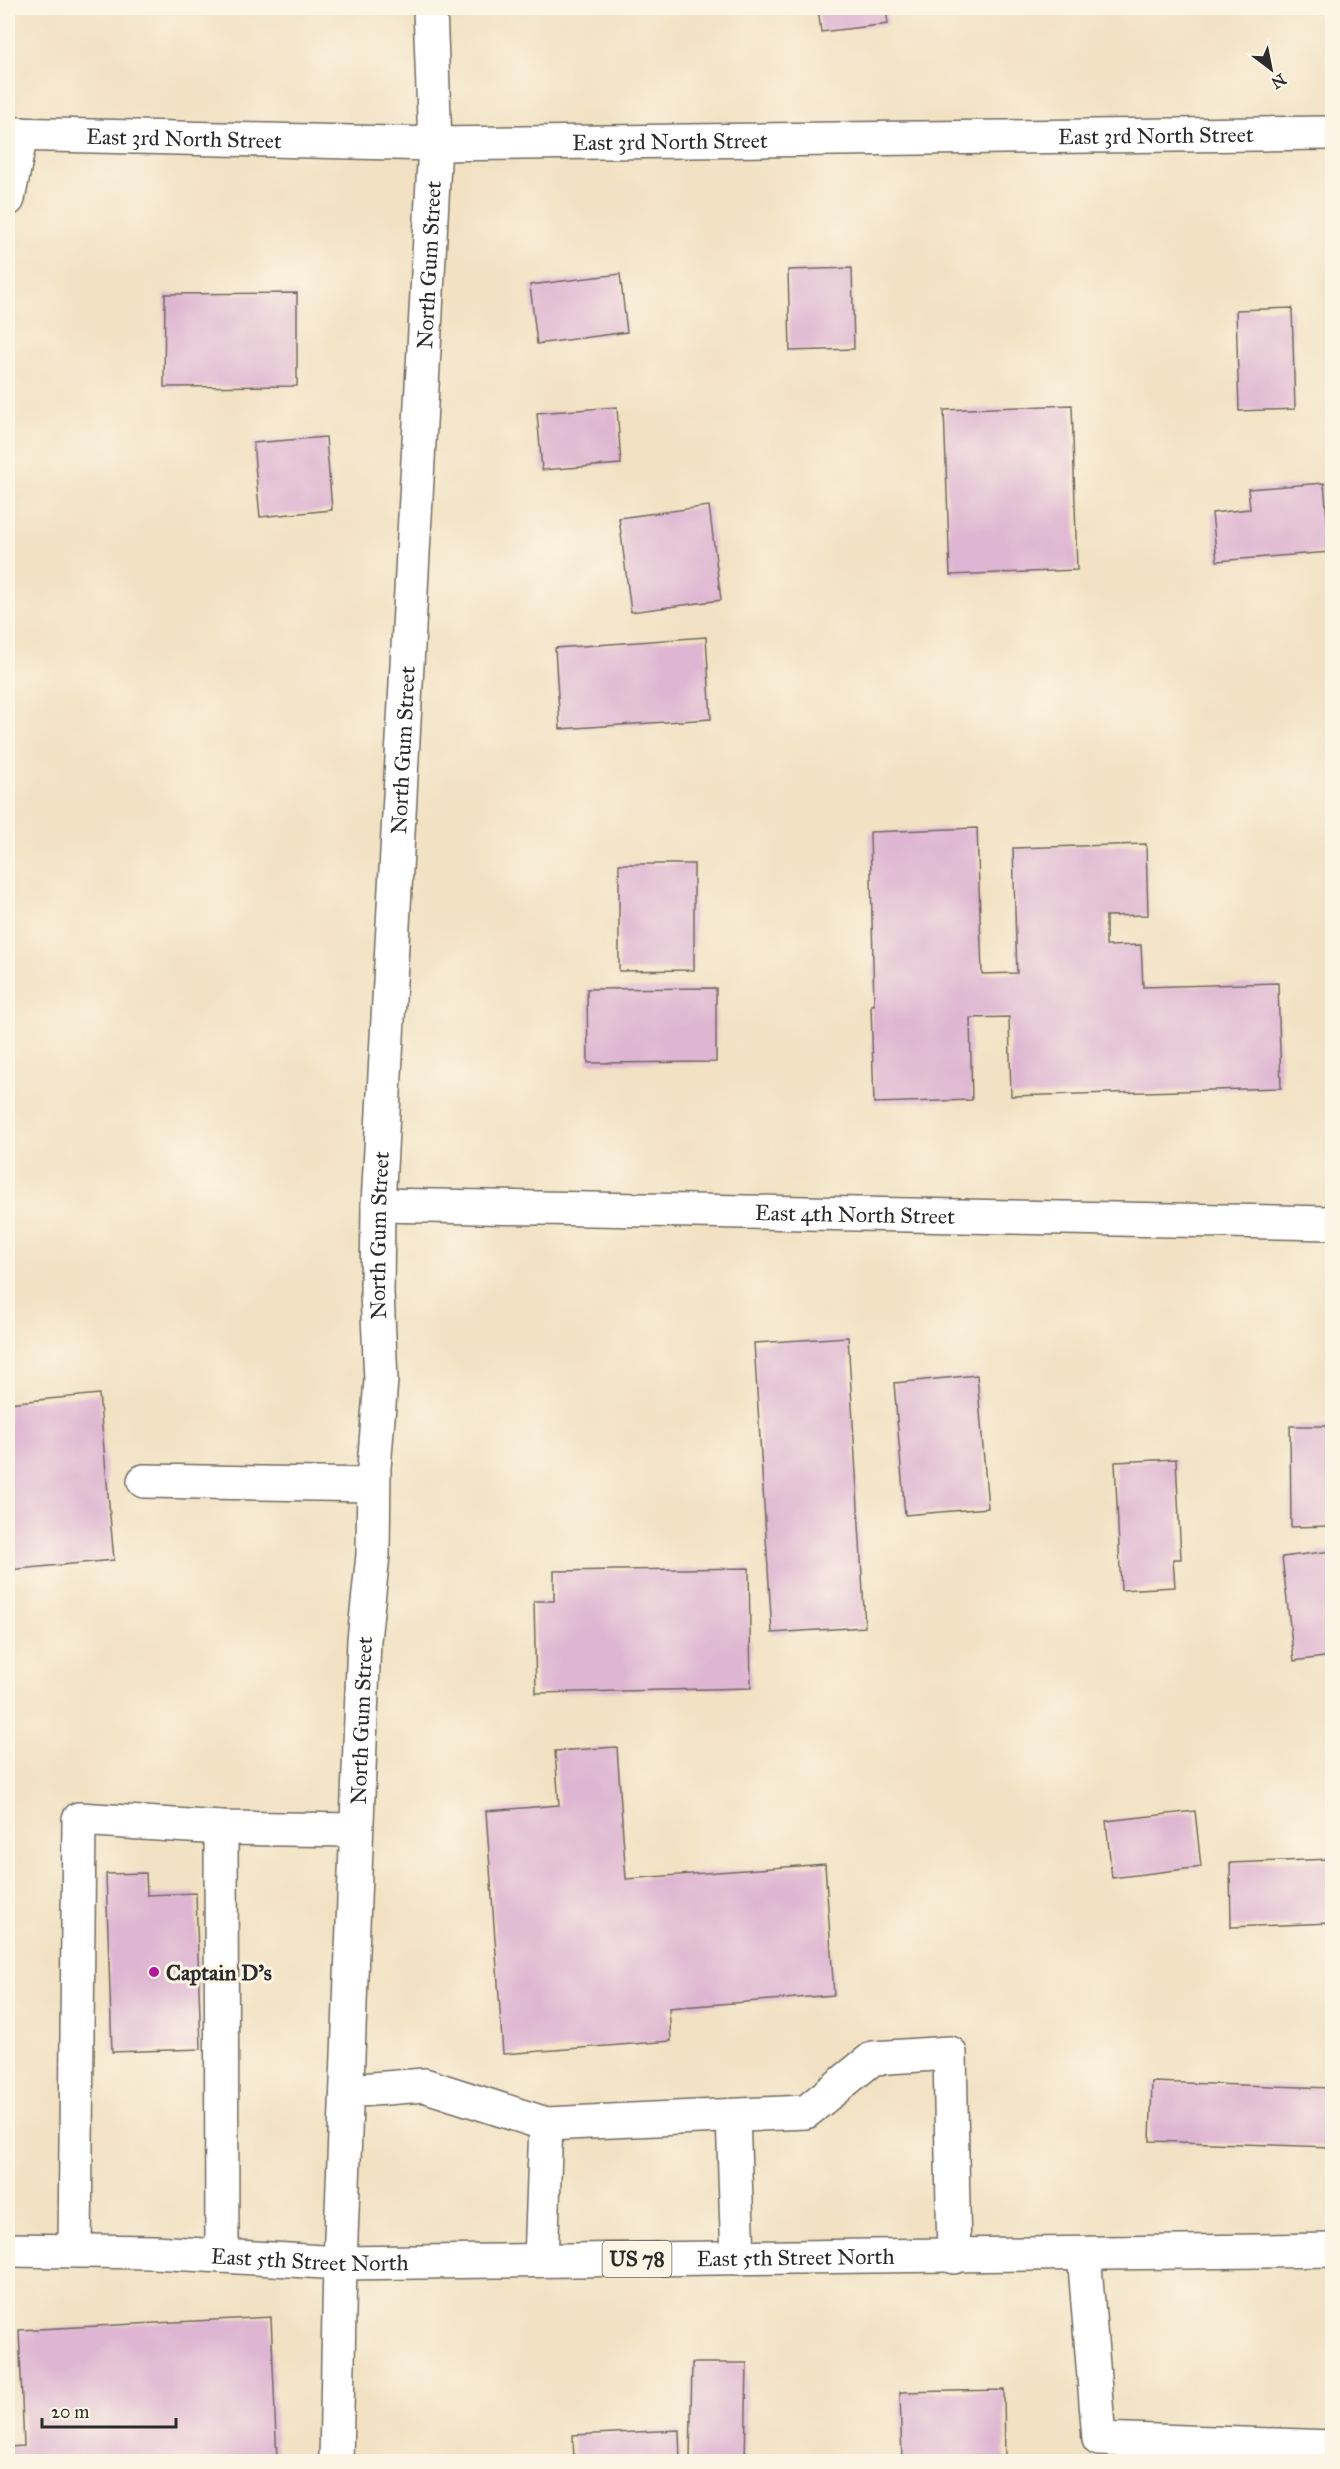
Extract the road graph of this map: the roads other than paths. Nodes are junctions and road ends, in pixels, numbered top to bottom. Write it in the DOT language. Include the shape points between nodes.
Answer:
graph roads {
  1 [pos="430,8"];
  2 [pos="1332,133"];
  3 [pos="14,134"];
  4 [pos="435,144"];
  5 [pos="8,199"];
  6 [pos="378,1205"];
  7 [pos="1332,1223"];
  8 [pos="144,1482"];
  9 [pos="373,1485"];
  10 [pos="221,1828"];
  11 [pos="356,1830"];
  12 [pos="347,2091"];
  13 [pos="733,2116"];
  14 [pos="546,2124"];
  15 [pos="8,2250"];
  16 [pos="75,2250"];
  17 [pos="1332,2250"];
  18 [pos="1084,2254"];
  19 [pos="222,2256"];
  20 [pos="954,2257"];
  21 [pos="738,2258"];
  22 [pos="541,2260"];
  23 [pos="340,2263"];
  24 [pos="1332,2447"];
  25 [pos="336,2462"];
  1 -- 4 [label="street, North Gum Street"];
  2 -- 4 [label="street, East 3rd North Street"];
  3 -- 4 [label="street, East 3rd North Street"];
  3 -- 5 [label="street"];
  4 -- 6 [label="street, North Gum Street"];
  6 -- 7 [label="street, East 4th North Street"];
  6 -- 9 [label="street, North Gum Street" via="381,1380"];
  8 -- 9 [label="street"];
  9 -- 11 [label="street, North Gum Street" via="373,1555 364,1640"];
  10 -- 11 [label="street"];
  10 -- 16 [label="street" via="79,1819"];
  10 -- 19 [label="street"];
  11 -- 12 [label="street, North Gum Street"];
  12 -- 14 [label="street" via="424,2085"];
  12 -- 23 [label="street, North Gum Street"];
  13 -- 14 [label="street"];
  13 -- 20 [label="street" via="806,2112 873,2058 950,2053"];
  13 -- 21 [label="street"];
  14 -- 22 [label="street"];
  15 -- 16 [label="street, East 5th Street North / US 78"];
  16 -- 19 [label="street, East 5th Street North / US 78"];
  17 -- 18 [label="street, East 5th Street North / US 78"];
  18 -- 20 [label="street, East 5th Street North / US 78"];
  18 -- 24 [label="street" via="1099,2439"];
  19 -- 23 [label="street, East 5th Street North / US 78"];
  20 -- 21 [label="street, East 5th Street North / US 78"];
  21 -- 22 [label="street, East 5th Street North / US 78"];
  22 -- 23 [label="street, East 5th Street North / US 78"];
  23 -- 25 [label="street, North Gum Street"];
}
